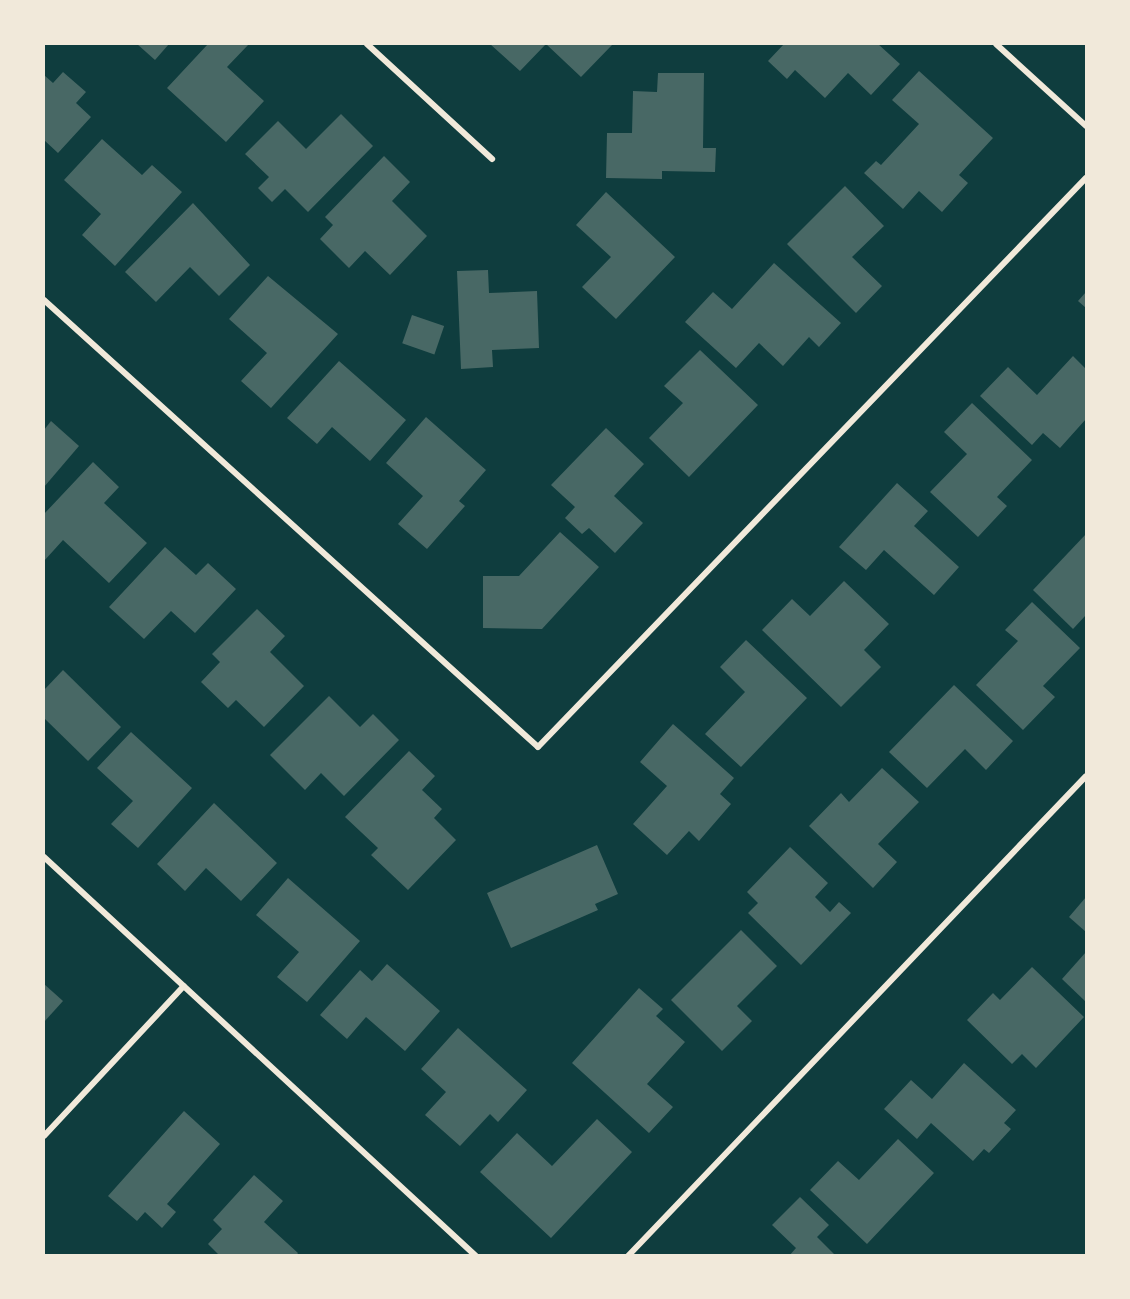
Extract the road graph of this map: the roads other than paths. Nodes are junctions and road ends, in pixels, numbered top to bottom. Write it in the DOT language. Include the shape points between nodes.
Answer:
graph roads {
  1 [pos="367,44"];
  2 [pos="996,44"];
  3 [pos="1086,126"];
  4 [pos="492,159"];
  5 [pos="1086,178"];
  6 [pos="44,300"];
  7 [pos="1086,776"];
  8 [pos="44,857"];
  9 [pos="184,986"];
  10 [pos="44,1137"];
  11 [pos="476,1256"];
  12 [pos="628,1256"];
  1 -- 4 [label="street"];
  2 -- 3 [label="street"];
  5 -- 6 [label="street" via="538,747"];
  7 -- 12 [label="street"];
  8 -- 9 [label="street"];
  9 -- 10 [label="street"];
  9 -- 11 [label="street"];
}
